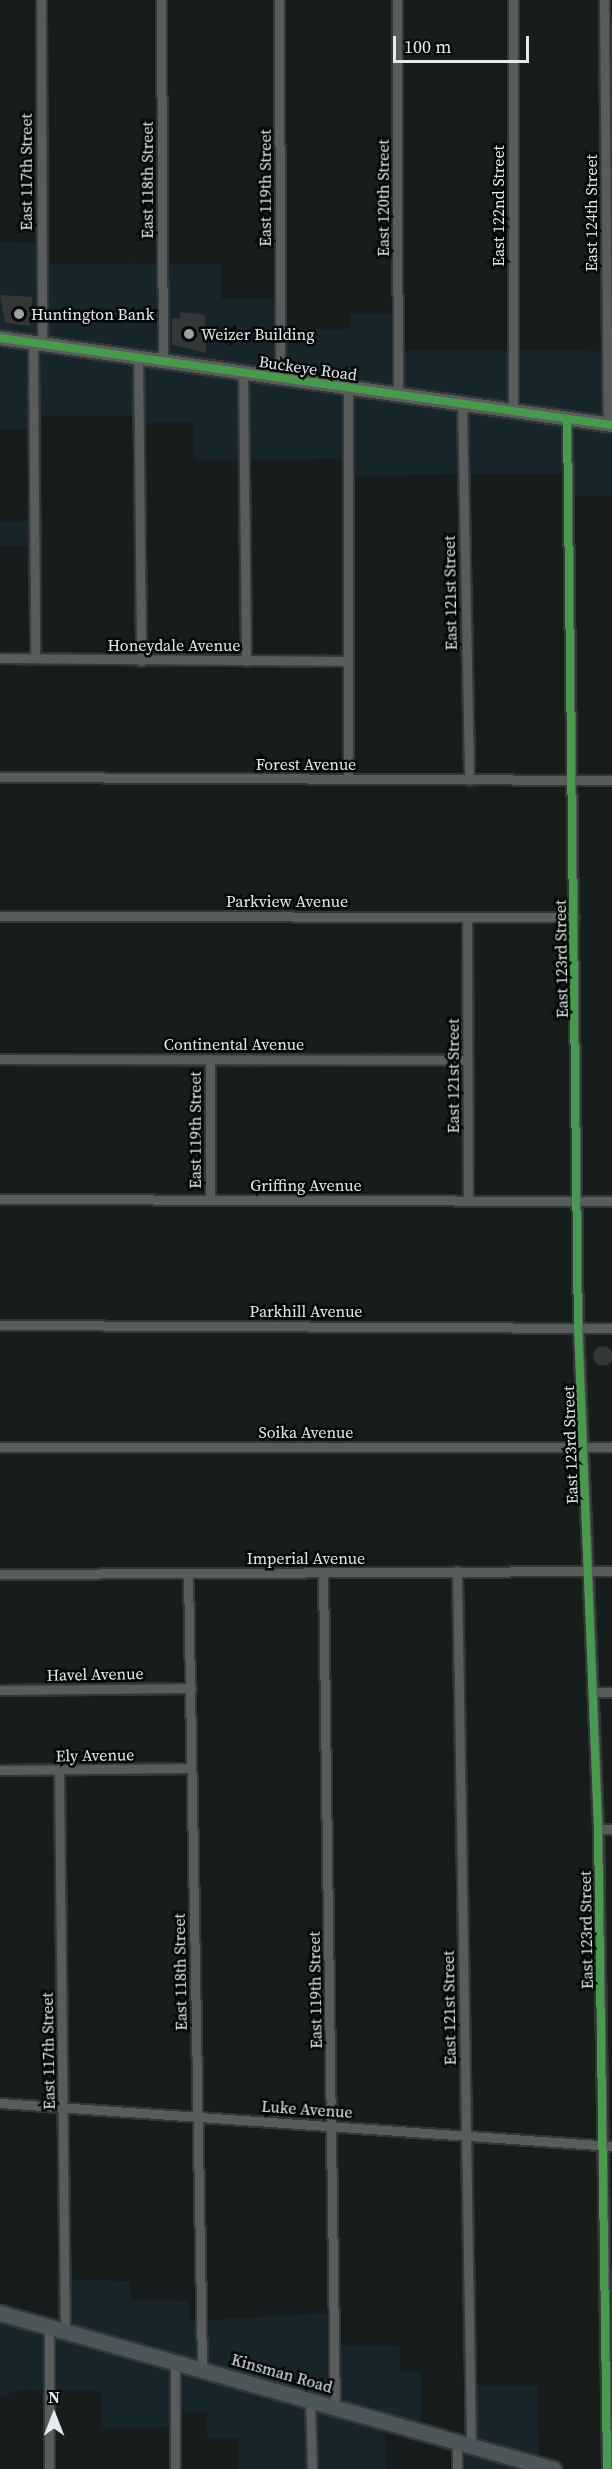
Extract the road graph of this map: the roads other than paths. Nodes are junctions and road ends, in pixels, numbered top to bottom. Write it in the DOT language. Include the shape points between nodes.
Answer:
graph roads {
  1 [pos="40,0"];
  2 [pos="160,0"];
  3 [pos="279,0"];
  4 [pos="397,0"];
  5 [pos="513,0"];
  6 [pos="604,0"];
  7 [pos="0,338"];
  8 [pos="38,343"];
  9 [pos="138,357"];
  10 [pos="163,360"];
  11 [pos="243,373"];
  12 [pos="280,376"];
  13 [pos="348,388"];
  14 [pos="398,396"];
  15 [pos="462,405"];
  16 [pos="513,412"];
  17 [pos="567,420"];
  18 [pos="610,425"];
  19 [pos="0,658"];
  20 [pos="36,658"];
  21 [pos="141,661"];
  22 [pos="246,661"];
  23 [pos="348,662"];
  24 [pos="0,777"];
  25 [pos="348,779"];
  26 [pos="469,780"];
  27 [pos="571,780"];
  28 [pos="612,780"];
  29 [pos="0,916"];
  30 [pos="467,917"];
  31 [pos="574,917"];
  32 [pos="0,1059"];
  33 [pos="210,1059"];
  34 [pos="467,1060"];
  35 [pos="0,1199"];
  36 [pos="210,1200"];
  37 [pos="468,1200"];
  38 [pos="576,1201"];
  39 [pos="612,1201"];
  40 [pos="0,1325"];
  41 [pos="578,1328"];
  42 [pos="612,1328"];
  43 [pos="0,1447"];
  44 [pos="584,1447"];
  45 [pos="612,1447"];
  46 [pos="612,1570"];
  47 [pos="457,1571"];
  48 [pos="589,1571"];
  49 [pos="323,1573"];
  50 [pos="0,1574"];
  51 [pos="188,1574"];
  52 [pos="191,1688"];
  53 [pos="0,1690"];
  54 [pos="593,1692"];
  55 [pos="612,1692"];
  56 [pos="191,1768"];
  57 [pos="0,1770"];
  58 [pos="59,1771"];
  59 [pos="598,1829"];
  60 [pos="612,1829"];
  61 [pos="0,2103"];
  62 [pos="63,2107"];
  63 [pos="197,2117"];
  64 [pos="332,2126"];
  65 [pos="466,2134"];
  66 [pos="608,2146"];
  67 [pos="0,2313"];
  68 [pos="49,2326"];
  69 [pos="65,2331"];
  70 [pos="175,2362"];
  71 [pos="202,2369"];
  72 [pos="310,2400"];
  73 [pos="335,2407"];
  74 [pos="464,2443"];
  75 [pos="49,2469"];
  76 [pos="175,2469"];
  77 [pos="312,2469"];
  78 [pos="458,2469"];
  79 [pos="554,2469"];
  80 [pos="606,2469"];
  1 -- 8 [label="street, East 117th Street"];
  2 -- 10 [label="street, East 118th Street"];
  3 -- 12 [label="street, East 119th Street"];
  4 -- 14 [label="street, East 120th Street"];
  5 -- 16 [label="street, East 122nd Street"];
  6 -- 18 [label="street, East 124th Street"];
  7 -- 8 [label="street, Buckeye Road"];
  8 -- 9 [label="street, Buckeye Road"];
  8 -- 20 [label="street, East 117th Street"];
  9 -- 10 [label="street, Buckeye Road"];
  9 -- 21 [label="street"];
  10 -- 11 [label="street, Buckeye Road"];
  11 -- 12 [label="street, Buckeye Road"];
  11 -- 22 [label="street"];
  12 -- 13 [label="street, Buckeye Road"];
  13 -- 14 [label="street, Buckeye Road"];
  13 -- 23 [label="street"];
  14 -- 15 [label="street, Buckeye Road"];
  15 -- 16 [label="street, Buckeye Road"];
  15 -- 26 [label="street, East 121st Street"];
  16 -- 17 [label="street, Buckeye Road"];
  17 -- 18 [label="street, Buckeye Road"];
  17 -- 27 [label="street, East 123rd Street"];
  19 -- 20 [label="street, Honeydale Avenue"];
  20 -- 21 [label="street, Honeydale Avenue"];
  21 -- 22 [label="street, Honeydale Avenue"];
  22 -- 23 [label="street, Honeydale Avenue"];
  23 -- 25 [label="street"];
  24 -- 25 [label="street, Forest Avenue"];
  25 -- 26 [label="street, Forest Avenue"];
  26 -- 27 [label="street, Forest Avenue"];
  27 -- 28 [label="street, Forest Avenue"];
  27 -- 31 [label="street, East 123rd Street"];
  29 -- 30 [label="street, Parkview Avenue"];
  30 -- 31 [label="street, Parkview Avenue"];
  30 -- 34 [label="street, East 121st Street"];
  31 -- 38 [label="street, East 123rd Street"];
  32 -- 33 [label="street, Continental Avenue"];
  33 -- 34 [label="street, Continental Avenue"];
  33 -- 36 [label="street, East 119th Street"];
  34 -- 37 [label="street, East 121st Street"];
  35 -- 36 [label="street, Griffing Avenue"];
  36 -- 37 [label="street, Griffing Avenue"];
  37 -- 38 [label="street, Griffing Avenue"];
  38 -- 39 [label="street, Griffing Avenue"];
  38 -- 41 [label="street, East 123rd Street"];
  40 -- 41 [label="street, Parkhill Avenue"];
  41 -- 42 [label="street, Parkhill Avenue"];
  41 -- 44 [label="street, East 123rd Street"];
  43 -- 44 [label="street, Soika Avenue"];
  44 -- 45 [label="street, Soika Avenue"];
  44 -- 48 [label="street, East 123rd Street"];
  46 -- 48 [label="street, Imperial Avenue"];
  47 -- 48 [label="street, Imperial Avenue"];
  47 -- 49 [label="street, Imperial Avenue"];
  47 -- 65 [label="street, East 121st Street"];
  48 -- 54 [label="street, East 123rd Street"];
  49 -- 51 [label="street, Imperial Avenue"];
  49 -- 64 [label="street, East 119th Street"];
  50 -- 51 [label="street, Imperial Avenue"];
  51 -- 52 [label="street, East 118th Street"];
  52 -- 53 [label="street, Havel Avenue"];
  52 -- 56 [label="street, East 118th Street"];
  54 -- 55 [label="street"];
  54 -- 59 [label="street, East 123rd Street"];
  56 -- 58 [label="street, Ely Avenue"];
  56 -- 63 [label="street, East 118th Street"];
  57 -- 58 [label="street, Ely Avenue"];
  58 -- 62 [label="street, East 117th Street"];
  59 -- 60 [label="street"];
  59 -- 66 [label="street, East 123rd Street"];
  61 -- 62 [label="street, Luke Avenue"];
  62 -- 63 [label="street, Luke Avenue"];
  62 -- 69 [label="street, East 117th Street"];
  63 -- 64 [label="street, Luke Avenue"];
  63 -- 71 [label="street, East 118th Street"];
  64 -- 65 [label="street, Luke Avenue"];
  64 -- 73 [label="street, East 119th Street"];
  65 -- 66 [label="street, Luke Avenue"];
  65 -- 74 [label="street, East 121st Street"];
  66 -- 80 [label="street, East 123rd Street"];
  67 -- 68 [label="main road, Kinsman Road"];
  68 -- 69 [label="main road, Kinsman Road"];
  68 -- 75 [label="street"];
  69 -- 70 [label="main road, Kinsman Road"];
  70 -- 71 [label="main road, Kinsman Road"];
  70 -- 76 [label="street"];
  71 -- 72 [label="main road, Kinsman Road"];
  72 -- 73 [label="main road, Kinsman Road"];
  72 -- 77 [label="street"];
  73 -- 74 [label="main road, Kinsman Road"];
  74 -- 78 [label="street, East 121st Street"];
  74 -- 79 [label="main road, Kinsman Road"];
}
